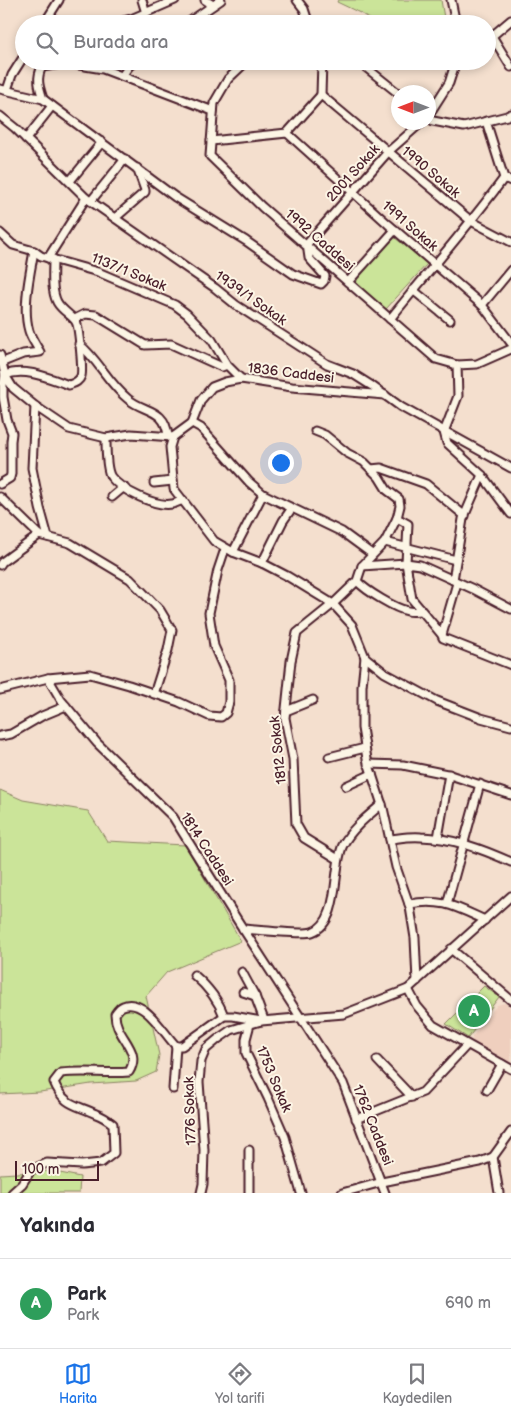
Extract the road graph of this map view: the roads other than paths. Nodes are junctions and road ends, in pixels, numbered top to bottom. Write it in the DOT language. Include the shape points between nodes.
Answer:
graph roads {
  1 [pos="59,0"];
  2 [pos="142,0"];
  3 [pos="175,0"];
  4 [pos="205,0"];
  5 [pos="221,0"];
  6 [pos="297,0"];
  7 [pos="451,0"];
  8 [pos="213,5"];
  9 [pos="146,13"];
  10 [pos="50,15"];
  11 [pos="141,15"];
  12 [pos="199,15"];
  13 [pos="306,15"];
  14 [pos="454,15"];
  15 [pos="511,20"];
  16 [pos="496,32"];
  17 [pos="496,46"];
  18 [pos="511,67"];
  19 [pos="16,70"];
  20 [pos="40,70"];
  21 [pos="106,70"];
  22 [pos="126,70"];
  23 [pos="238,70"];
  24 [pos="322,70"];
  25 [pos="369,70"];
  26 [pos="453,70"];
  27 [pos="122,76"];
  28 [pos="391,87"];
  29 [pos="4,90"];
  30 [pos="321,95"];
  31 [pos="43,99"];
  32 [pos="436,104"];
  33 [pos="52,106"];
  34 [pos="213,111"];
  35 [pos="511,114"];
  36 [pos="3,118"];
  37 [pos="486,121"];
  38 [pos="436,122"];
  39 [pos="0,128"];
  40 [pos="413,130"];
  41 [pos="286,133"];
  42 [pos="26,139"];
  43 [pos="211,141"];
  44 [pos="102,142"];
  45 [pos="388,152"];
  46 [pos="125,159"];
  47 [pos="137,168"];
  48 [pos="508,179"];
  49 [pos="70,181"];
  50 [pos="353,192"];
  51 [pos="89,199"];
  52 [pos="114,218"];
  53 [pos="472,221"];
  54 [pos="395,230"];
  55 [pos="0,233"];
  56 [pos="511,242"];
  57 [pos="307,244"];
  58 [pos="34,251"];
  59 [pos="51,259"];
  60 [pos="434,264"];
  61 [pos="511,270"];
  62 [pos="348,282"];
  63 [pos="413,290"];
  64 [pos="482,305"];
  65 [pos="390,319"];
  66 [pos="75,320"];
  67 [pos="450,320"];
  68 [pos="511,342"];
  69 [pos="79,344"];
  70 [pos="511,350"];
  71 [pos="1,359"];
  72 [pos="227,365"];
  73 [pos="457,365"];
  74 [pos="5,375"];
  75 [pos="241,379"];
  76 [pos="385,395"];
  77 [pos="35,406"];
  78 [pos="192,423"];
  79 [pos="315,431"];
  80 [pos="444,432"];
  81 [pos="171,436"];
  82 [pos="106,438"];
  83 [pos="371,468"];
  84 [pos="511,468"];
  85 [pos="482,475"];
  86 [pos="173,481"];
  87 [pos="154,483"];
  88 [pos="0,484"];
  89 [pos="124,487"];
  90 [pos="263,494"];
  91 [pos="0,497"];
  92 [pos="112,497"];
  93 [pos="183,500"];
  94 [pos="292,508"];
  95 [pos="511,514"];
  96 [pos="465,516"];
  97 [pos="397,518"];
  98 [pos="39,535"];
  99 [pos="48,537"];
  100 [pos="385,542"];
  101 [pos="406,548"];
  102 [pos="225,549"];
  103 [pos="233,552"];
  104 [pos="372,554"];
  105 [pos="456,560"];
  106 [pos="262,563"];
  107 [pos="406,563"];
  108 [pos="0,565"];
  109 [pos="362,566"];
  110 [pos="357,581"];
  111 [pos="455,581"];
  112 [pos="333,604"];
  113 [pos="511,609"];
  114 [pos="421,611"];
  115 [pos="442,636"];
  116 [pos="365,657"];
  117 [pos="511,665"];
  118 [pos="48,678"];
  119 [pos="0,690"];
  120 [pos="154,694"];
  121 [pos="313,700"];
  122 [pos="66,706"];
  123 [pos="286,711"];
  124 [pos="511,726"];
  125 [pos="0,736"];
  126 [pos="365,748"];
  127 [pos="329,757"];
  128 [pos="368,764"];
  129 [pos="372,774"];
  130 [pos="449,774"];
  131 [pos="480,784"];
  132 [pos="346,786"];
  133 [pos="511,795"];
  134 [pos="382,804"];
  135 [pos="438,838"];
  136 [pos="390,839"];
  137 [pos="463,844"];
  138 [pos="338,859"];
  139 [pos="511,862"];
  140 [pos="511,897"];
  141 [pos="409,904"];
  142 [pos="447,904"];
  143 [pos="484,920"];
  144 [pos="243,929"];
  145 [pos="451,950"];
  146 [pos="242,972"];
  147 [pos="194,974"];
  148 [pos="417,981"];
  149 [pos="408,989"];
  150 [pos="243,992"];
  151 [pos="255,996"];
  152 [pos="511,1000"];
  153 [pos="224,1016"];
  154 [pos="301,1017"];
  155 [pos="262,1021"];
  156 [pos="250,1024"];
  157 [pos="466,1045"];
  158 [pos="176,1046"];
  159 [pos="378,1060"];
  160 [pos="502,1064"];
  161 [pos="511,1069"];
  162 [pos="173,1089"];
  163 [pos="487,1090"];
  164 [pos="412,1097"];
  165 [pos="356,1119"];
  166 [pos="511,1132"];
  167 [pos="249,1150"];
  168 [pos="493,1157"];
  169 [pos="382,1182"];
  170 [pos="12,1193"];
  171 [pos="201,1193"];
  172 [pos="249,1193"];
  173 [pos="301,1193"];
  174 [pos="342,1193"];
  175 [pos="385,1193"];
  176 [pos="499,1193"];
  1 -- 10 [label="street"];
  2 -- 9 [label="street"];
  3 -- 9 [label="street"];
  4 -- 8 [label="street"];
  5 -- 8 [label="street"];
  6 -- 13 [label="street"];
  7 -- 14 [label="street"];
  8 -- 12 [label="street"];
  9 -- 11 [label="street"];
  15 -- 16 [label="street"];
  17 -- 18 [label="street"];
  19 -- 29 [label="street"];
  20 -- 31 [label="street" via="38,82"];
  21 -- 27 [label="street"];
  22 -- 27 [label="street"];
  23 -- 34 [label="street, 1992 Caddesi" via="228,79"];
  24 -- 30 [label="street"];
  25 -- 28 [label="street"];
  26 -- 32 [label="street"];
  27 -- 34 [label="street"];
  29 -- 31 [label="street"];
  30 -- 41 [label="street"];
  30 -- 45 [label="street, 1990 Sokak"];
  31 -- 33 [label="street"];
  33 -- 42 [label="street"];
  33 -- 44 [label="street"];
  34 -- 43 [label="street, 1992 Caddesi"];
  35 -- 37 [label="street"];
  36 -- 39 [label="street"];
  36 -- 42 [label="street, 1939/1 Sokak"];
  37 -- 38 [label="street" via="464,127"];
  37 -- 48 [label="street"];
  40 -- 45 [label="street, 2001 Sokak"];
  41 -- 43 [label="street"];
  41 -- 50 [label="street, 1991 Sokak"];
  42 -- 49 [label="street, 1939/1 Sokak"];
  43 -- 57 [label="street, 1992 Caddesi" via="210,156 262,207"];
  44 -- 46 [label="street"];
  44 -- 49 [label="street"];
  45 -- 50 [label="street, 2001 Sokak"];
  45 -- 53 [label="street, 1990 Sokak"];
  46 -- 47 [label="street"];
  46 -- 51 [label="street"];
  47 -- 52 [label="street" via="145,192"];
  47 -- 57 [label="street" via="175,197 293,274 321,284 325,276 309,258"];
  48 -- 53 [label="street"];
  49 -- 51 [label="street, 1939/1 Sokak"];
  50 -- 54 [label="street, 1991 Sokak"];
  50 -- 57 [label="street, 2001 Sokak"];
  51 -- 52 [label="street, 1939/1 Sokak"];
  51 -- 59 [label="street"];
  52 -- 76 [label="street, 1939/1 Sokak" via="291,341"];
  53 -- 56 [label="street, 1990 Sokak"];
  53 -- 60 [label="street"];
  54 -- 60 [label="street, 1991 Sokak"];
  54 -- 62 [label="street"];
  55 -- 58 [label="street, 1137/1 Sokak" via="13,245"];
  57 -- 62 [label="street, 1992 Caddesi"];
  58 -- 59 [label="street, 1137/1 Sokak"];
  58 -- 71 [label="street" via="27,315 29,331 40,352"];
  59 -- 66 [label="street" via="58,302"];
  59 -- 72 [label="street, 1137/1 Sokak" via="98,272 175,305 212,340"];
  60 -- 63 [label="street"];
  60 -- 64 [label="street, 1991 Sokak"];
  61 -- 64 [label="street"];
  62 -- 65 [label="street, 1992 Caddesi"];
  63 -- 65 [label="street"];
  63 -- 67 [label="street"];
  64 -- 68 [label="street, 1991 Sokak"];
  65 -- 73 [label="street, 1992 Caddesi" via="436,359"];
  66 -- 69 [label="street"];
  66 -- 72 [label="street" via="85,314 96,315 145,345 172,344 222,367"];
  69 -- 74 [label="street" via="82,374 79,381 69,385 16,371"];
  69 -- 81 [label="street" via="118,392 136,406 157,413"];
  70 -- 73 [label="street, 1992 Caddesi" via="477,364"];
  71 -- 74 [label="street"];
  72 -- 75 [label="street, 1137/1 Sokak"];
  73 -- 80 [label="street" via="458,396"];
  74 -- 77 [label="street" via="13,388"];
  74 -- 88 [label="street" via="3,397 6,420 12,433 11,474"];
  75 -- 76 [label="street, 1836 Caddesi"];
  75 -- 78 [label="street, 1836 Caddesi" via="212,387 201,400"];
  76 -- 80 [label="street, 1939/1 Sokak"];
  77 -- 82 [label="street" via="69,429"];
  77 -- 99 [label="street" via="32,468"];
  78 -- 81 [label="street"];
  78 -- 90 [label="street" via="201,428"];
  79 -- 83 [label="street" via="325,434"];
  80 -- 84 [label="street, 1939/1 Sokak"];
  80 -- 85 [label="street" via="447,443"];
  81 -- 82 [label="street" via="130,434"];
  81 -- 86 [label="street"];
  82 -- 89 [label="street" via="110,476"];
  83 -- 96 [label="street" via="381,468 426,484"];
  83 -- 97 [label="street" via="387,490 399,499"];
  85 -- 95 [label="street"];
  85 -- 96 [label="street"];
  86 -- 87 [label="street"];
  86 -- 93 [label="street" via="174,489"];
  89 -- 92 [label="street"];
  89 -- 93 [label="street" via="152,502 171,505"];
  90 -- 94 [label="street"];
  90 -- 103 [label="street"];
  91 -- 98 [label="street"];
  93 -- 102 [label="street" via="214,541"];
  94 -- 104 [label="street" via="342,532"];
  94 -- 106 [label="street"];
  96 -- 105 [label="street"];
  97 -- 100 [label="street"];
  97 -- 101 [label="street" via="408,524"];
  98 -- 99 [label="street"];
  98 -- 108 [label="street"];
  99 -- 120 [label="street" via="70,543 130,579 160,610 172,630"];
  100 -- 101 [label="street"];
  100 -- 104 [label="street"];
  101 -- 105 [label="street"];
  101 -- 107 [label="street"];
  102 -- 103 [label="street"];
  102 -- 120 [label="street" via="209,613 214,646 229,680 226,713 221,717 209,716"];
  103 -- 106 [label="street"];
  104 -- 109 [label="street"];
  105 -- 111 [label="street"];
  106 -- 112 [label="street"];
  107 -- 109 [label="street"];
  107 -- 111 [label="street" via="420,565"];
  107 -- 114 [label="street" via="412,599"];
  109 -- 110 [label="street"];
  110 -- 112 [label="street, 1812 Sokak"];
  110 -- 114 [label="street" via="364,589 401,609"];
  111 -- 113 [label="street"];
  111 -- 115 [label="street"];
  112 -- 116 [label="street" via="352,624"];
  112 -- 123 [label="street, 1812 Sokak" via="297,633"];
  114 -- 115 [label="street"];
  115 -- 117 [label="street"];
  116 -- 124 [label="street" via="385,674 437,701"];
  116 -- 126 [label="street" via="362,728"];
  118 -- 119 [label="street"];
  118 -- 120 [label="street" via="90,674"];
  118 -- 122 [label="street, 1814 Caddesi"];
  121 -- 123 [label="street"];
  122 -- 125 [label="street" via="11,734"];
  122 -- 144 [label="street, 1814 Caddesi" via="96,743 173,817"];
  123 -- 138 [label="street, 1812 Sokak" via="293,760 296,824 304,838"];
  126 -- 127 [label="street"];
  126 -- 128 [label="street"];
  128 -- 129 [label="street"];
  128 -- 130 [label="street" via="403,765"];
  129 -- 132 [label="street"];
  129 -- 134 [label="street"];
  130 -- 131 [label="street"];
  130 -- 135 [label="street"];
  131 -- 133 [label="street"];
  131 -- 137 [label="street"];
  134 -- 136 [label="street"];
  134 -- 138 [label="street" via="358,825"];
  135 -- 136 [label="street"];
  135 -- 137 [label="street"];
  136 -- 141 [label="street"];
  137 -- 139 [label="street"];
  137 -- 142 [label="street"];
  138 -- 144 [label="street" via="332,905 324,923 312,932"];
  140 -- 143 [label="street"];
  141 -- 142 [label="street" via="426,901"];
  141 -- 148 [label="street"];
  142 -- 143 [label="street"];
  143 -- 145 [label="street"];
  144 -- 154 [label="street, 1814 Caddesi"];
  145 -- 148 [label="street"];
  145 -- 152 [label="street"];
  146 -- 151 [label="street"];
  147 -- 153 [label="street" via="208,986"];
  148 -- 149 [label="street"];
  149 -- 154 [label="street" via="344,1014"];
  149 -- 157 [label="street" via="433,1025"];
  150 -- 151 [label="street"];
  151 -- 155 [label="street"];
  153 -- 155 [label="street"];
  153 -- 158 [label="street" via="182,1046"];
  154 -- 155 [label="street"];
  154 -- 165 [label="street, 1762 Caddesi" via="342,1083"];
  155 -- 156 [label="street"];
  156 -- 171 [label="street, 1776 Sokak" via="231,1030 218,1039 206,1049 201,1061 199,1082 204,1150"];
  156 -- 173 [label="street, 1753 Sokak" via="246,1053 285,1137"];
  157 -- 160 [label="street"];
  157 -- 164 [label="street" via="423,1092"];
  158 -- 162 [label="street"];
  158 -- 170 [label="street" via="140,1006 122,1006 115,1014 115,1022 134,1055 134,1064 129,1072 75,1071 61,1073 54,1082 59,1094 68,1102 113,1124 114,1153 101,1163 39,1166 31,1170"];
  159 -- 164 [label="street"];
  160 -- 161 [label="street"];
  160 -- 163 [label="street"];
  164 -- 165 [label="street"];
  165 -- 169 [label="street, 1762 Caddesi"];
  166 -- 168 [label="street"];
  167 -- 172 [label="street"];
  168 -- 169 [label="street"];
  168 -- 176 [label="street"];
  169 -- 174 [label="street"];
  169 -- 175 [label="street, 1762 Caddesi"];
}
